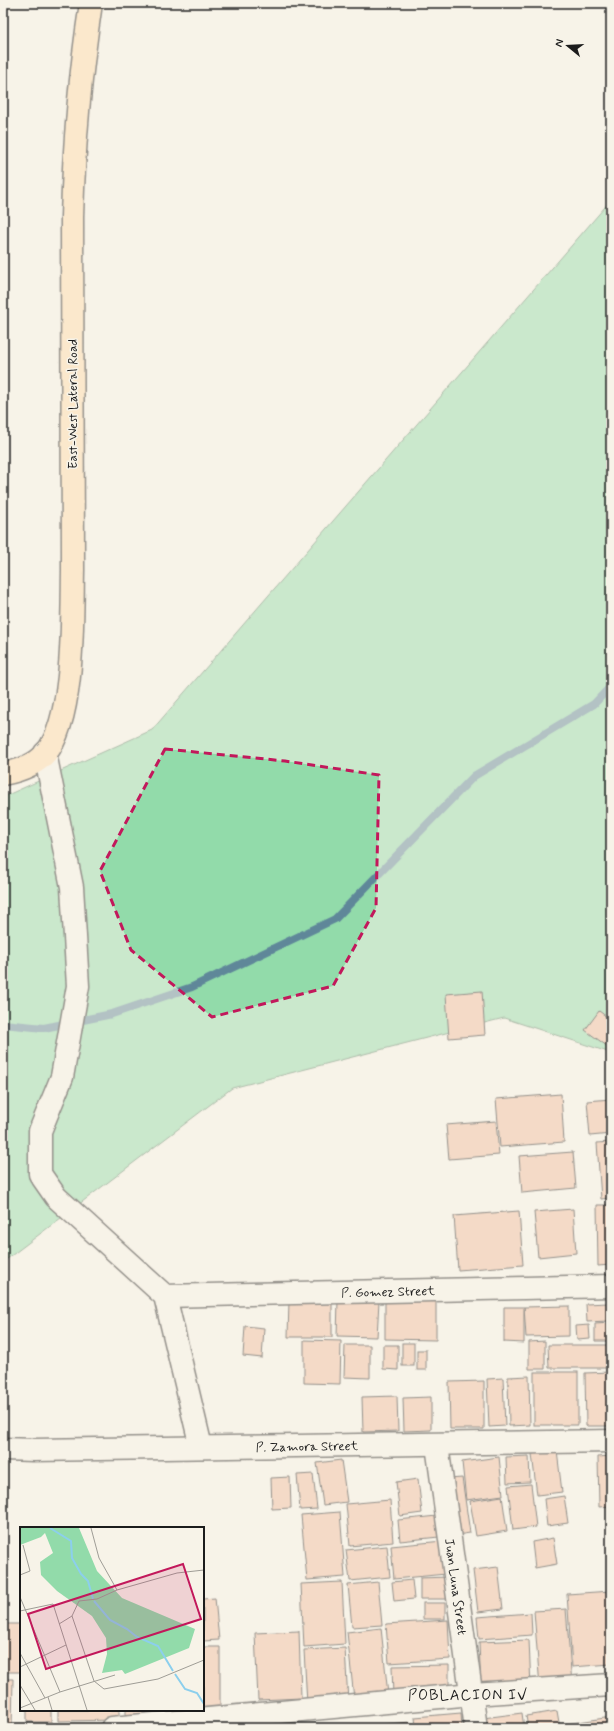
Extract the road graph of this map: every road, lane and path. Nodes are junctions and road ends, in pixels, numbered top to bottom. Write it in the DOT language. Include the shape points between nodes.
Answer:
graph roads {
  1 [pos="91,3"];
  2 [pos="45,754"];
  3 [pos="3,774"];
  4 [pos="611,1286"];
  5 [pos="165,1296"];
  6 [pos="611,1441"];
  7 [pos="437,1445"];
  8 [pos="201,1447"];
  9 [pos="3,1449"];
  10 [pos="611,1685"];
  11 [pos="472,1694"];
  12 [pos="112,1728"];
  13 [pos="476,1728"];
  1 -- 2 [label="main road, East-West Lateral Road" via="79,95 72,202 72,621 65,706 58,732"];
  2 -- 3 [label="main road, East-West Lateral Road" via="28,766"];
  2 -- 5 [label="street" via="72,887 78,986 62,1077 40,1131 40,1174 56,1197"];
  4 -- 5 [label="street, P. Gomez Street"];
  5 -- 8 [label="street"];
  6 -- 7 [label="street, P. Zamora Street"];
  7 -- 8 [label="street, P. Zamora Street"];
  7 -- 11 [label="street, Juan Luna Street"];
  8 -- 9 [label="street, P. Zamora Street"];
  10 -- 11 [label="street"];
  11 -- 12 [label="street"];
  11 -- 13 [label="street, Juan Luna Street"];
}
